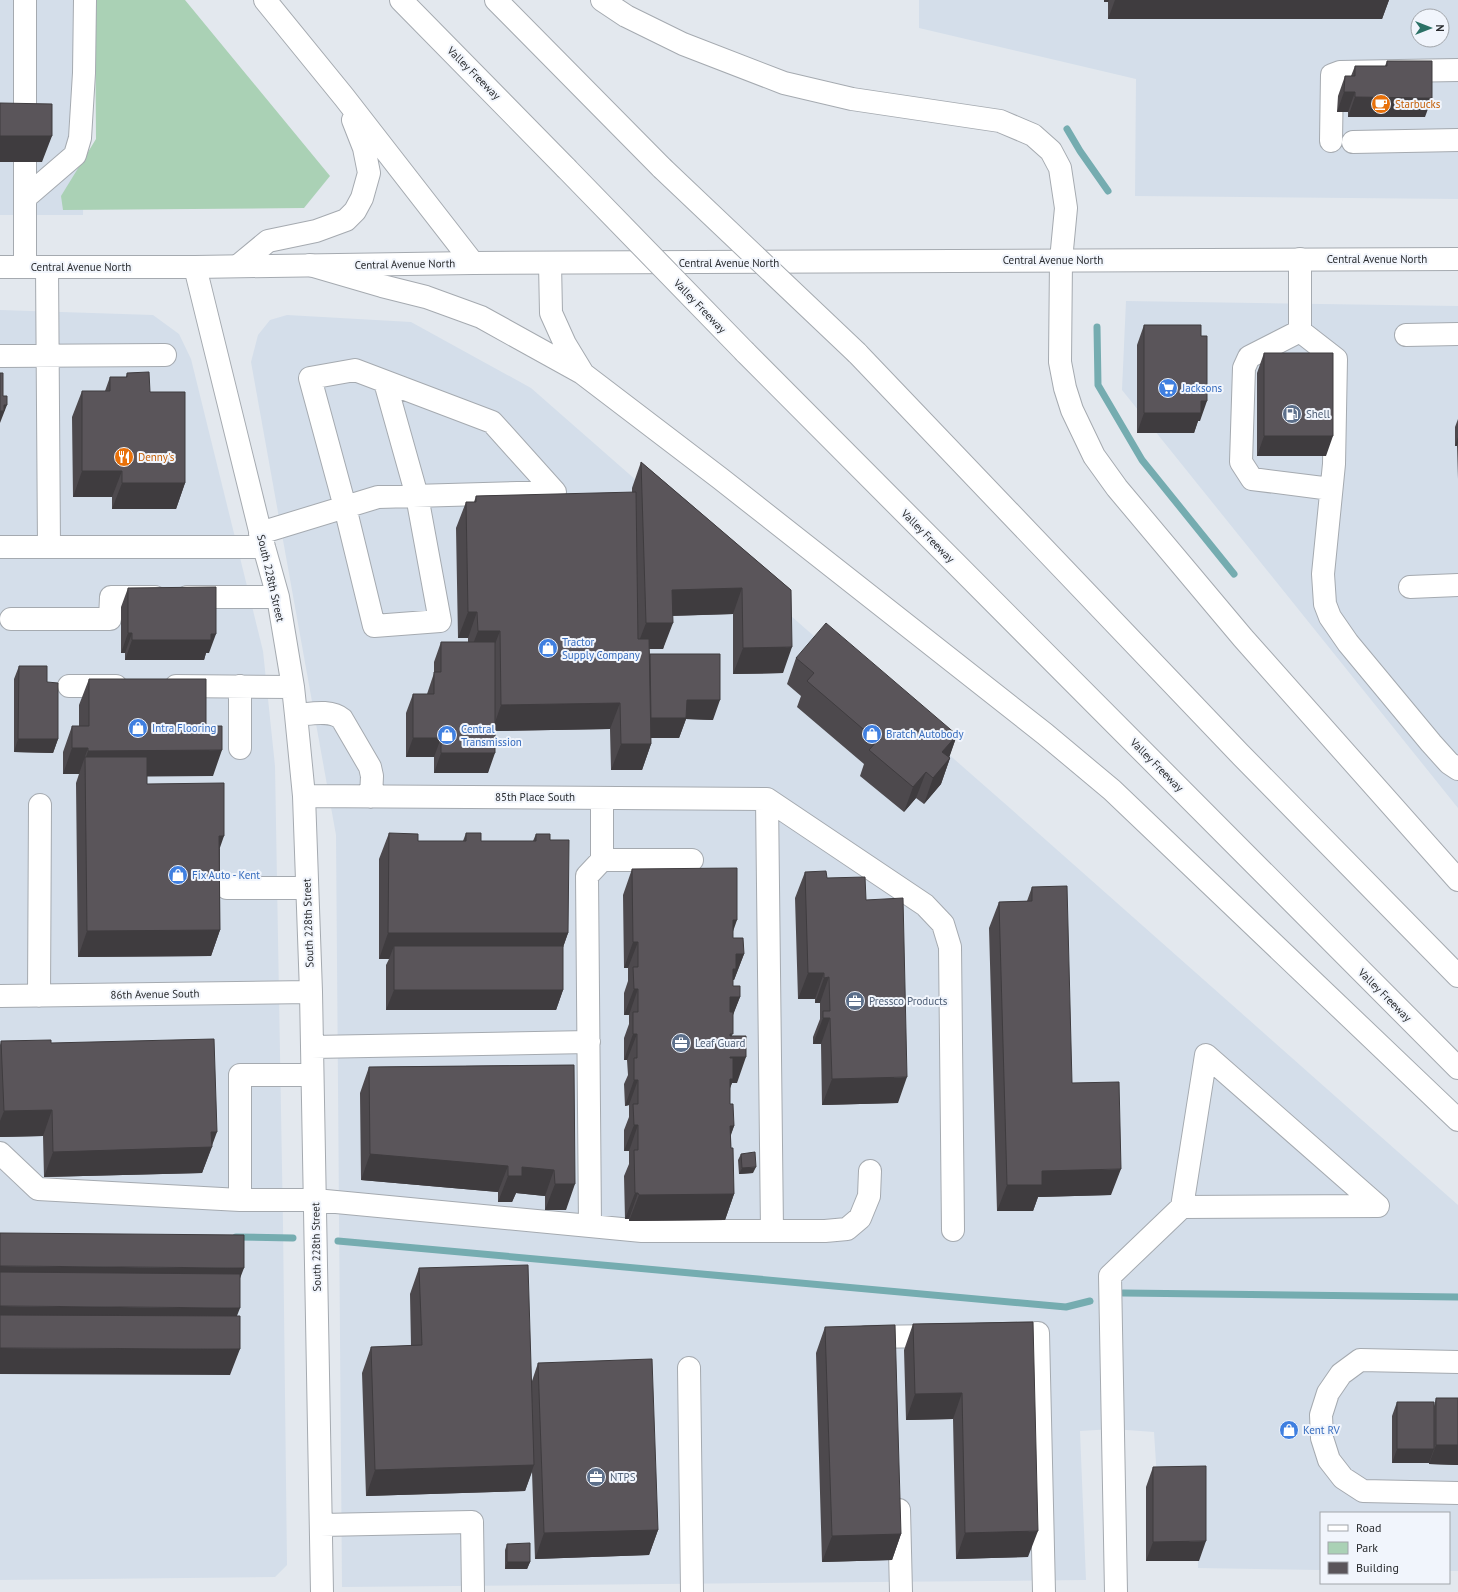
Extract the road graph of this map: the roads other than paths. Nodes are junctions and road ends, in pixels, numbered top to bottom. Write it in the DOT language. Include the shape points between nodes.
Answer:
graph roads {
  1 [pos="25,0"];
  2 [pos="85,0"];
  3 [pos="265,0"];
  4 [pos="401,0"];
  5 [pos="496,0"];
  6 [pos="602,0"];
  7 [pos="1458,70"];
  8 [pos="344,97"];
  9 [pos="25,130"];
  10 [pos="1458,140"];
  11 [pos="1331,141"];
  12 [pos="1353,142"];
  13 [pos="25,162"];
  14 [pos="25,198"];
  15 [pos="1300,259"];
  16 [pos="1458,259"];
  17 [pos="1061,260"];
  18 [pos="473,263"];
  19 [pos="550,263"];
  20 [pos="239,265"];
  21 [pos="310,265"];
  22 [pos="0,267"];
  23 [pos="25,267"];
  24 [pos="47,267"];
  25 [pos="195,267"];
  26 [pos="1300,330"];
  27 [pos="1458,334"];
  28 [pos="1406,335"];
  29 [pos="48,355"];
  30 [pos="165,355"];
  31 [pos="0,356"];
  32 [pos="582,374"];
  33 [pos="385,382"];
  34 [pos="1331,489"];
  35 [pos="417,496"];
  36 [pos="345,507"];
  37 [pos="262,540"];
  38 [pos="0,547"];
  39 [pos="49,547"];
  40 [pos="1458,585"];
  41 [pos="1410,587"];
  42 [pos="278,597"];
  43 [pos="11,619"];
  44 [pos="69,686"];
  45 [pos="240,686"];
  46 [pos="293,687"];
  47 [pos="296,715"];
  48 [pos="240,748"];
  49 [pos="1458,769"];
  50 [pos="304,796"];
  51 [pos="371,797"];
  52 [pos="602,798"];
  53 [pos="767,799"];
  54 [pos="40,805"];
  55 [pos="602,860"];
  56 [pos="692,860"];
  57 [pos="1458,880"];
  58 [pos="227,888"];
  59 [pos="307,888"];
  60 [pos="1458,976"];
  61 [pos="311,992"];
  62 [pos="0,996"];
  63 [pos="39,996"];
  64 [pos="589,1042"];
  65 [pos="312,1047"];
  66 [pos="1458,1068"];
  67 [pos="312,1075"];
  68 [pos="1458,1120"];
  69 [pos="0,1153"];
  70 [pos="870,1171"];
  71 [pos="240,1200"];
  72 [pos="315,1200"];
  73 [pos="1182,1207"];
  74 [pos="590,1226"];
  75 [pos="953,1230"];
  76 [pos="772,1231"];
  77 [pos="959,1335"];
  78 [pos="983,1335"];
  79 [pos="848,1338"];
  80 [pos="1458,1362"];
  81 [pos="689,1368"];
  82 [pos="898,1488"];
  83 [pos="1458,1493"];
  84 [pos="321,1525"];
  85 [pos="322,1592"];
  86 [pos="473,1592"];
  87 [pos="692,1592"];
  88 [pos="901,1592"];
  89 [pos="1044,1592"];
  90 [pos="1116,1592"];
  1 -- 9 [label="main road"];
  2 -- 14 [label="main road" via="80,138 75,155"];
  3 -- 8 [label="main road"];
  4 -- 66 [label="main road, Valley Freeway, bridge" via="745,352"];
  5 -- 60 [label="main road, bridge" via="662,168 857,353 1239,753"];
  6 -- 17 [label="main road" via="626,16 683,44 784,83 852,100 1000,121 1033,135 1051,151 1060,168 1066,208"];
  7 -- 11 [label="main road" via="1340,72 1332,75"];
  8 -- 18 [label="main road"];
  8 -- 20 [label="main road" via="364,148 368,173 357,207 346,220 268,241"];
  10 -- 12 [label="main road"];
  13 -- 14 [label="main road"];
  14 -- 23 [label="main road"];
  15 -- 16 [label="main road, Central Avenue North"];
  15 -- 17 [label="main road, Central Avenue North"];
  15 -- 26 [label="main road"];
  17 -- 19 [label="main road, Central Avenue North"];
  17 -- 57 [label="main road" via="1060,362 1072,410 1094,456 1117,488 1243,638"];
  18 -- 19 [label="main road, Central Avenue North"];
  18 -- 21 [label="main road, Central Avenue North"];
  19 -- 32 [label="main road" via="551,313"];
  20 -- 21 [label="main road, Central Avenue North"];
  20 -- 25 [label="main road, Central Avenue North"];
  21 -- 32 [label="main road" via="426,297 481,317"];
  22 -- 23 [label="main road, Central Avenue North"];
  23 -- 24 [label="main road, Central Avenue North"];
  24 -- 25 [label="main road, Central Avenue North"];
  24 -- 29 [label="main road"];
  25 -- 37 [label="main road, South 228th Street"];
  26 -- 34 [label="main road" via="1336,359 1334,464"];
  26 -- 34 [label="main road" via="1248,357 1244,368 1241,462 1252,479"];
  27 -- 28 [label="main road"];
  29 -- 30 [label="main road"];
  29 -- 31 [label="main road"];
  29 -- 39 [label="main road"];
  32 -- 68 [label="main road" via="739,493 1045,734 1112,790"];
  33 -- 35 [label="main road"];
  33 -- 35 [label="main road" via="492,422 554,492"];
  33 -- 36 [label="main road" via="355,370 310,378"];
  34 -- 49 [label="main road" via="1323,574 1323,595 1327,610 1348,643 1417,727 1449,763"];
  35 -- 36 [label="main road" via="378,497"];
  35 -- 36 [label="main road" via="440,621 374,626"];
  36 -- 37 [label="main road"];
  37 -- 39 [label="main road"];
  37 -- 42 [label="main road, South 228th Street"];
  38 -- 39 [label="main road"];
  40 -- 41 [label="main road"];
  42 -- 43 [label="main road" via="111,597 110,619"];
  42 -- 46 [label="main road, South 228th Street"];
  44 -- 45 [label="main road"];
  45 -- 46 [label="main road"];
  45 -- 48 [label="main road"];
  46 -- 47 [label="main road, South 228th Street"];
  47 -- 50 [label="main road, South 228th Street"];
  47 -- 51 [label="main road" via="331,713 342,719 370,767"];
  50 -- 51 [label="main road, 85th Place South"];
  50 -- 59 [label="main road, South 228th Street"];
  51 -- 52 [label="main road, 85th Place South"];
  52 -- 53 [label="main road, 85th Place South"];
  52 -- 55 [label="main road"];
  53 -- 75 [label="main road" via="925,905 943,924 950,947"];
  53 -- 76 [label="main road"];
  54 -- 63 [label="main road"];
  55 -- 56 [label="main road"];
  55 -- 64 [label="main road" via="587,876"];
  58 -- 59 [label="main road"];
  59 -- 61 [label="main road, South 228th Street"];
  61 -- 63 [label="main road, 86th Avenue South"];
  61 -- 65 [label="main road, South 228th Street"];
  62 -- 63 [label="main road, 86th Avenue South"];
  64 -- 65 [label="main road"];
  64 -- 74 [label="main road"];
  65 -- 67 [label="main road, South 228th Street"];
  67 -- 71 [label="main road" via="240,1075"];
  67 -- 72 [label="main road, South 228th Street"];
  69 -- 71 [label="main road" via="38,1189"];
  70 -- 76 [label="main road" via="869,1196 860,1218 847,1229"];
  71 -- 72 [label="main road"];
  72 -- 74 [label="main road"];
  72 -- 84 [label="main road, South 228th Street"];
  73 -- 73 [label="main road" via="1206,1055 1378,1206 1198,1207"];
  73 -- 90 [label="main road" via="1110,1276"];
  74 -- 76 [label="main road" via="642,1231"];
  77 -- 79 [label="main road" via="895,1344"];
  78 -- 89 [label="main road" via="1038,1333"];
  80 -- 83 [label="main road" via="1360,1360 1341,1374 1328,1393 1321,1415 1322,1438 1329,1460 1343,1478 1362,1491"];
  81 -- 87 [label="main road"];
  82 -- 88 [label="main road"];
  84 -- 85 [label="main road, South 228th Street"];
  84 -- 86 [label="main road" via="472,1522"];
}
